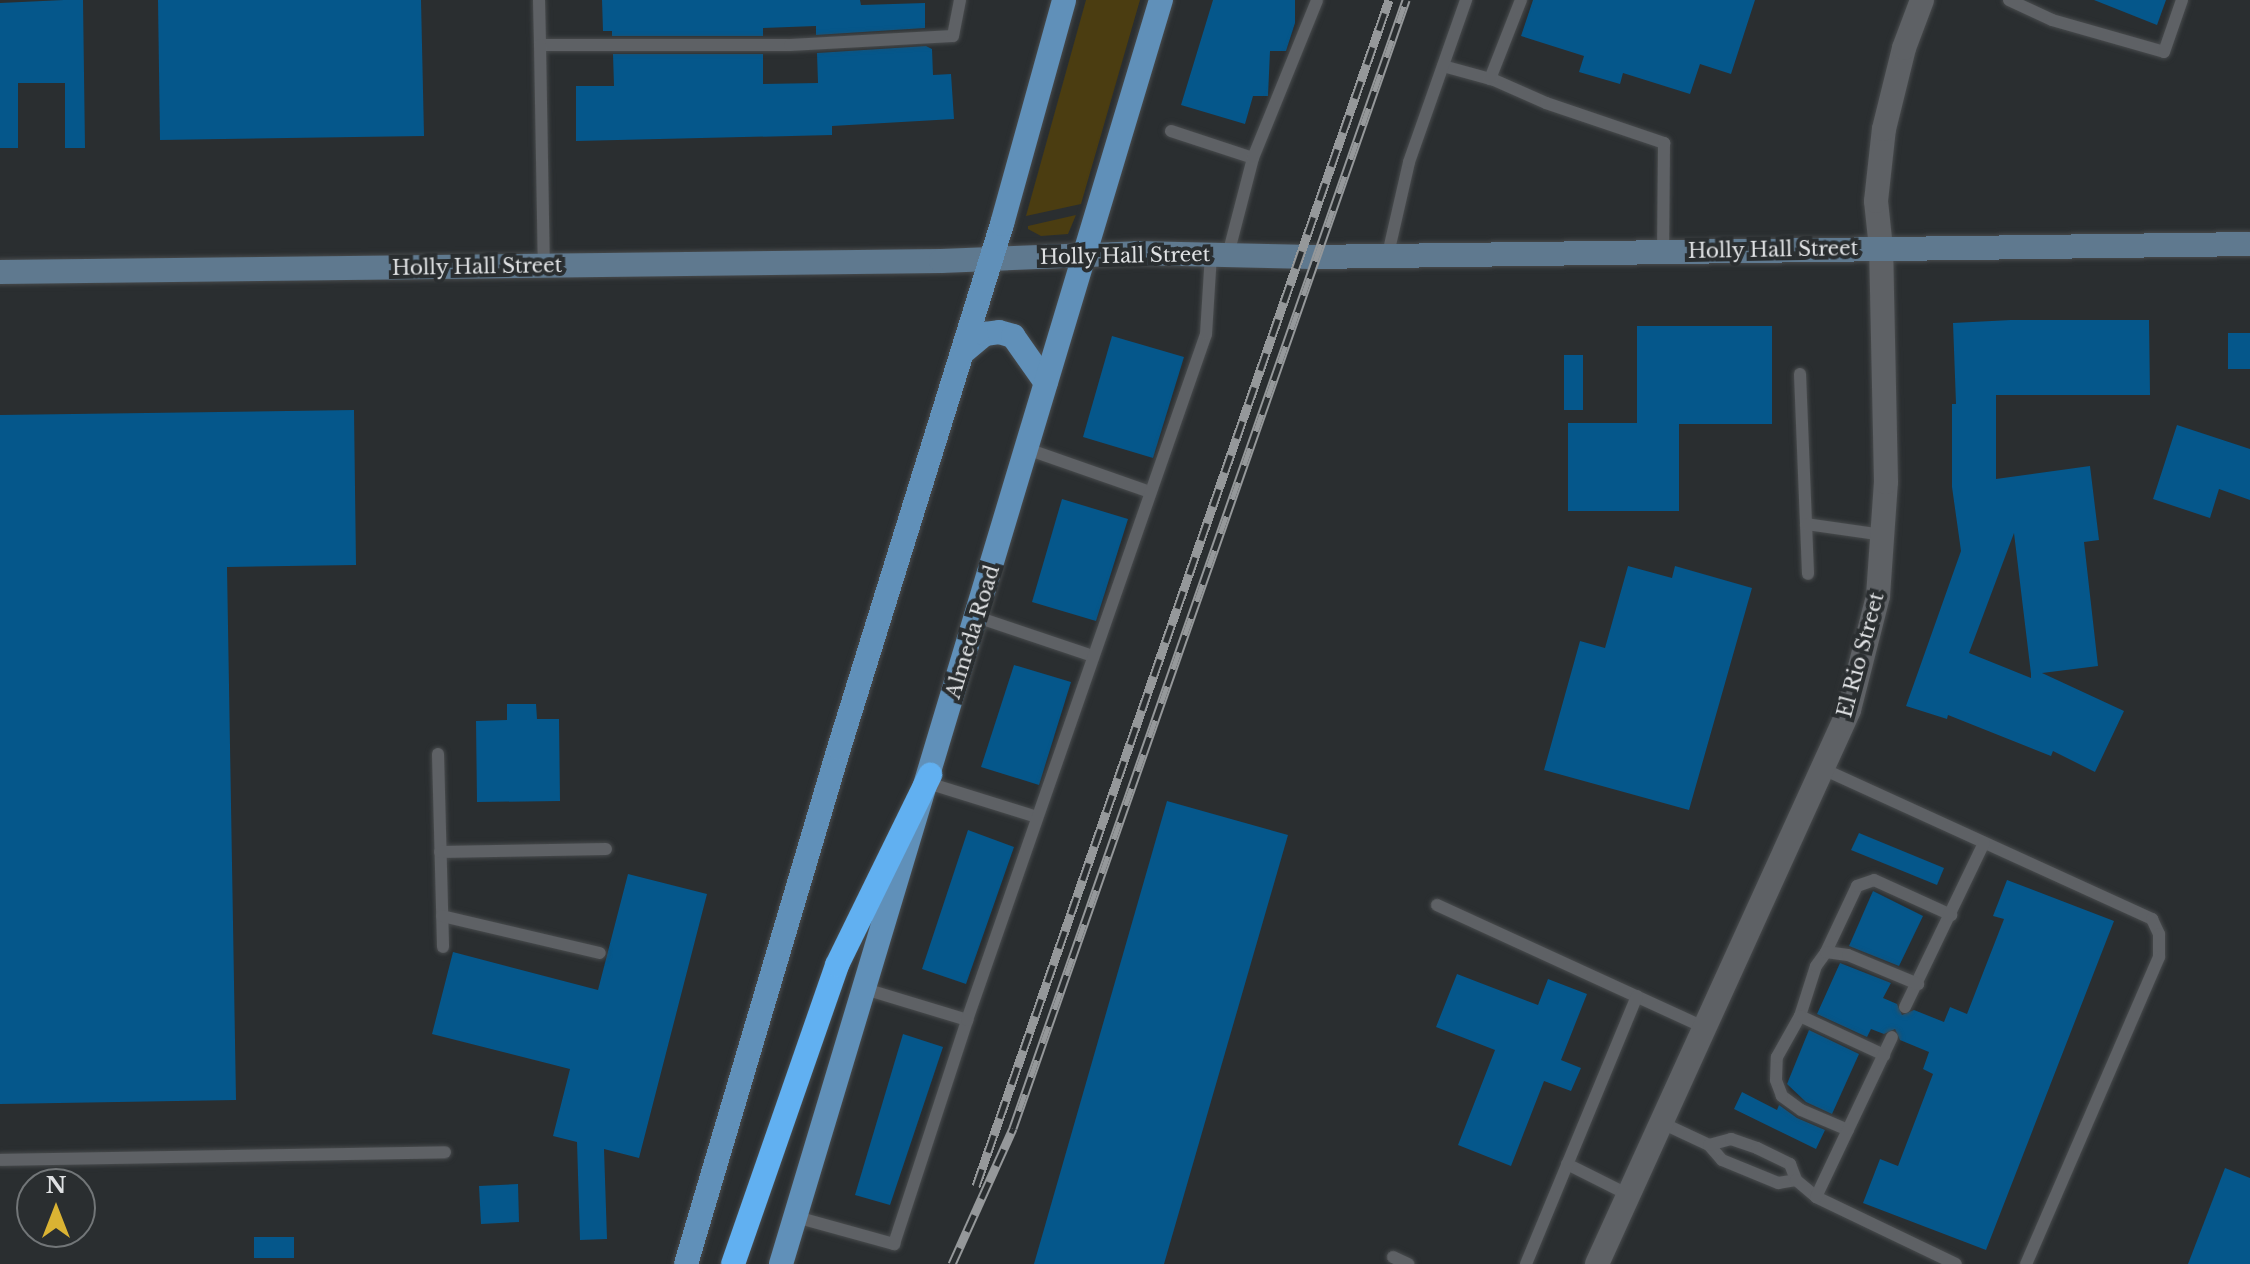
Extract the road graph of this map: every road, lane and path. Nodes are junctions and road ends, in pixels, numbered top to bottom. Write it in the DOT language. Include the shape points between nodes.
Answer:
graph roads {
  1 [pos="539,0"];
  2 [pos="960,0"];
  3 [pos="1064,0"];
  4 [pos="1161,0"];
  5 [pos="1317,0"];
  6 [pos="1466,0"];
  7 [pos="1521,0"];
  8 [pos="1922,0"];
  9 [pos="2009,0"];
  10 [pos="2182,0"];
  11 [pos="540,45"];
  12 [pos="1443,66"];
  13 [pos="1490,79"];
  14 [pos="1171,131"];
  15 [pos="1253,158"];
  16 [pos="2250,244"];
  17 [pos="1881,248"];
  18 [pos="1663,251"];
  19 [pos="1388,254"];
  20 [pos="1086,255"];
  21 [pos="1220,255"];
  22 [pos="991,259"];
  23 [pos="544,266"];
  24 [pos="0,272"];
  25 [pos="962,353"];
  26 [pos="1800,374"];
  27 [pos="1046,383"];
  28 [pos="1027,449"];
  29 [pos="1150,492"];
  30 [pos="1806,524"];
  31 [pos="1883,535"];
  32 [pos="1808,574"];
  33 [pos="977,617"];
  34 [pos="1093,656"];
  35 [pos="438,754"];
  36 [pos="1823,769"];
  37 [pos="929,779"];
  38 [pos="1037,817"];
  39 [pos="1984,843"];
  40 [pos="606,849"];
  41 [pos="440,852"];
  42 [pos="1437,905"];
  43 [pos="1951,915"];
  44 [pos="442,916"];
  45 [pos="443,947"];
  46 [pos="1826,952"];
  47 [pos="600,953"];
  48 [pos="1918,984"];
  49 [pos="865,989"];
  50 [pos="1637,996"];
  51 [pos="1905,1007"];
  52 [pos="1800,1016"];
  53 [pos="967,1020"];
  54 [pos="1706,1028"];
  55 [pos="1892,1037"];
  56 [pos="1884,1055"];
  57 [pos="1662,1123"];
  58 [pos="1848,1130"];
  59 [pos="1709,1145"];
  60 [pos="445,1152"];
  61 [pos="0,1160"];
  62 [pos="1567,1164"];
  63 [pos="1796,1180"];
  64 [pos="1629,1195"];
  65 [pos="1816,1197"];
  66 [pos="796,1217"];
  67 [pos="1393,1257"];
  68 [pos="686,1264"];
  69 [pos="733,1264"];
  70 [pos="781,1264"];
  71 [pos="1408,1264"];
  72 [pos="1526,1264"];
  73 [pos="1597,1264"];
  74 [pos="1956,1264"];
  75 [pos="2026,1264"];
  1 -- 11 [label="lane"];
  2 -- 11 [label="lane" via="953,36 790,45"];
  3 -- 22 [label="main road"];
  4 -- 20 [label="main road, Almeda Road"];
  5 -- 15 [label="lane"];
  6 -- 12 [label="lane"];
  7 -- 13 [label="lane"];
  8 -- 17 [label="street, El Rio Street" via="1884,129 1876,201"];
  9 -- 10 [label="lane" via="2052,20 2164,52"];
  11 -- 23 [label="lane"];
  12 -- 13 [label="lane"];
  12 -- 19 [label="lane" via="1409,162"];
  13 -- 18 [label="lane" via="1664,143"];
  14 -- 15 [label="lane"];
  15 -- 21 [label="lane"];
  16 -- 17 [label="street, Holly Hall Street"];
  17 -- 18 [label="street, Holly Hall Street"];
  17 -- 31 [label="street, El Rio Street"];
  18 -- 19 [label="street, Holly Hall Street"];
  19 -- 21 [label="street, Holly Hall Street"];
  20 -- 21 [label="street, Holly Hall Street"];
  20 -- 22 [label="street, Holly Hall Street"];
  20 -- 27 [label="main road, Almeda Road"];
  21 -- 29 [label="lane" via="1206,334"];
  22 -- 23 [label="street, Holly Hall Street"];
  22 -- 25 [label="main road"];
  23 -- 24 [label="street, Holly Hall Street"];
  25 -- 27 [label="main road" via="985,334 1013,336"];
  25 -- 68 [label="main road"];
  26 -- 30 [label="lane"];
  27 -- 28 [label="main road, Almeda Road"];
  28 -- 29 [label="lane"];
  28 -- 33 [label="main road, Almeda Road"];
  29 -- 34 [label="lane"];
  30 -- 31 [label="lane"];
  30 -- 32 [label="lane"];
  31 -- 36 [label="street, El Rio Street" via="1875,610 1849,710"];
  33 -- 34 [label="lane"];
  33 -- 37 [label="main road, Almeda Road"];
  34 -- 38 [label="lane"];
  35 -- 41 [label="lane"];
  36 -- 39 [label="lane"];
  36 -- 54 [label="street, El Rio Street"];
  37 -- 38 [label="lane"];
  37 -- 49 [label="main road, Almeda Road"];
  37 -- 69 [label="highway" via="837,965"];
  38 -- 53 [label="lane"];
  39 -- 43 [label="lane"];
  39 -- 75 [label="lane" via="2152,919 2159,934 2159,957"];
  40 -- 41 [label="lane"];
  41 -- 44 [label="lane"];
  42 -- 50 [label="lane"];
  43 -- 46 [label="lane" via="1874,880 1857,886"];
  43 -- 48 [label="lane"];
  44 -- 45 [label="lane"];
  44 -- 47 [label="lane"];
  46 -- 48 [label="lane" via="1848,955"];
  46 -- 52 [label="lane"];
  48 -- 51 [label="lane"];
  49 -- 53 [label="lane"];
  49 -- 66 [label="main road, Almeda Road"];
  50 -- 54 [label="lane"];
  50 -- 62 [label="lane"];
  52 -- 56 [label="lane"];
  52 -- 58 [label="lane" via="1777,1057 1782,1096"];
  53 -- 66 [label="lane" via="894,1244"];
  54 -- 57 [label="street, El Rio Street"];
  55 -- 56 [label="lane"];
  56 -- 58 [label="lane"];
  57 -- 59 [label="lane"];
  57 -- 64 [label="street, El Rio Street"];
  58 -- 65 [label="lane"];
  59 -- 63 [label="lane" via="1722,1160 1778,1183"];
  59 -- 63 [label="lane" via="1731,1139 1757,1148 1790,1164"];
  60 -- 61 [label="lane"];
  62 -- 64 [label="lane"];
  62 -- 72 [label="lane"];
  63 -- 65 [label="lane"];
  64 -- 73 [label="street, El Rio Street"];
  65 -- 74 [label="lane"];
  66 -- 70 [label="main road, Almeda Road"];
  67 -- 71 [label="lane"];
}
